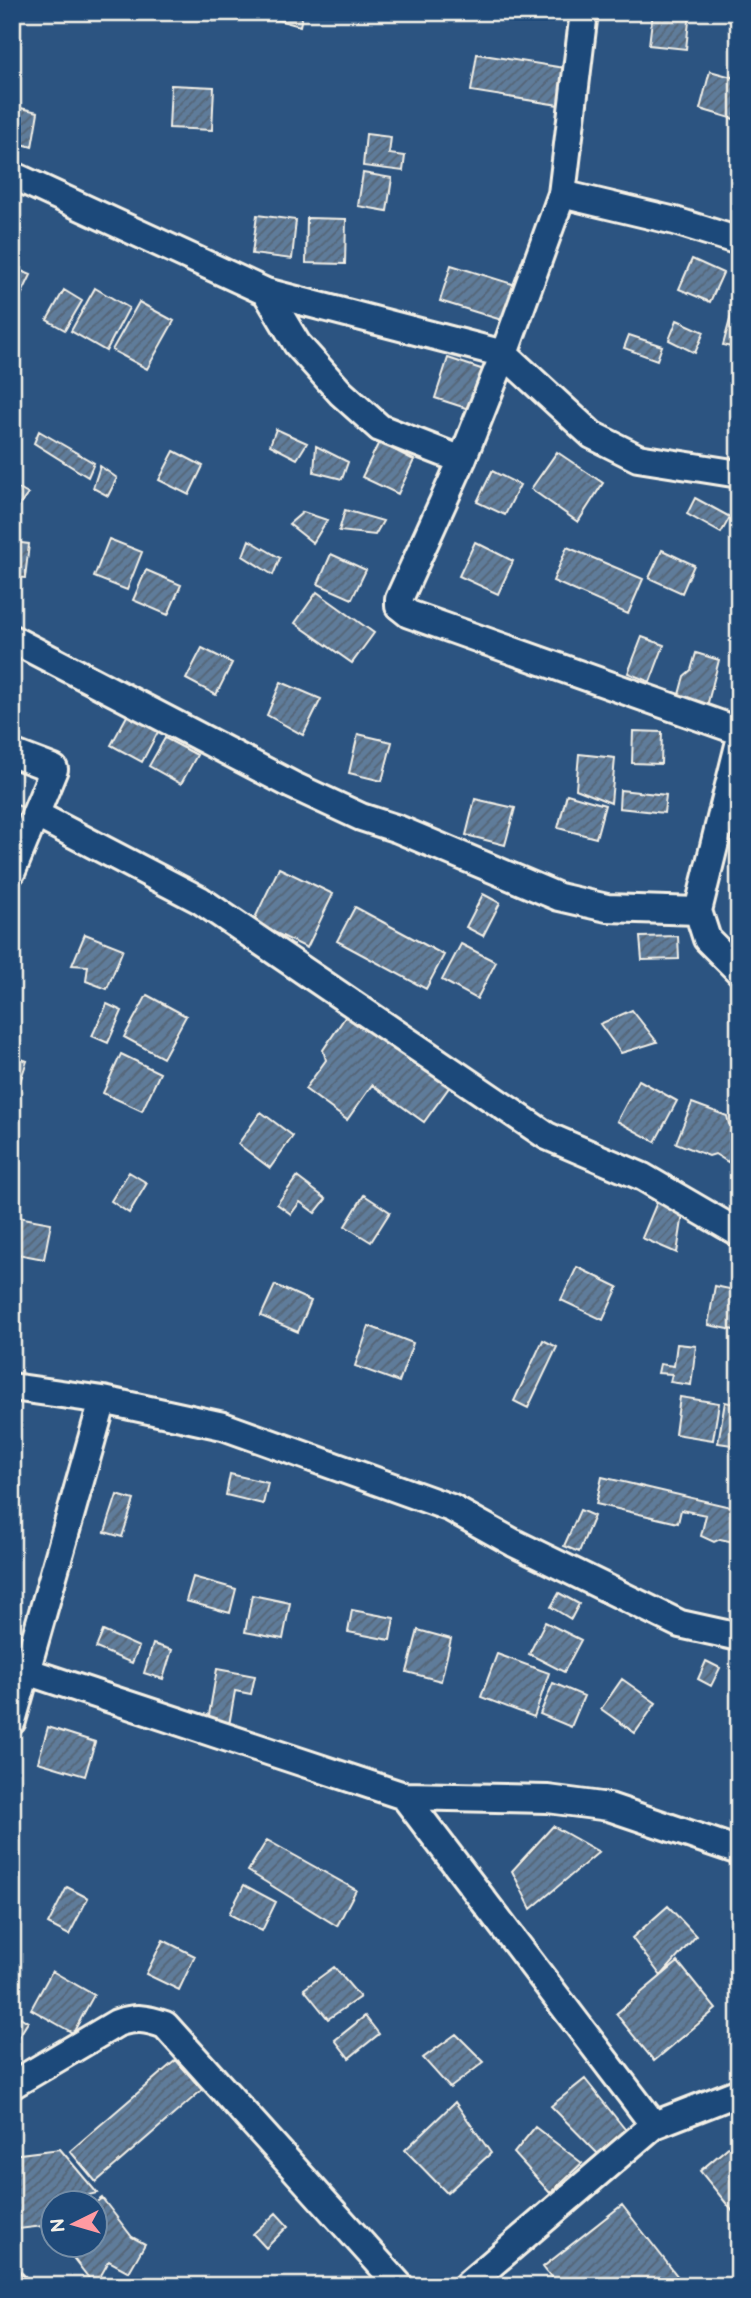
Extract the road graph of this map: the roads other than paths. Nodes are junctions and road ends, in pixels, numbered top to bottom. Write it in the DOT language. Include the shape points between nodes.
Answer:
graph roads {
  1 [pos="584,12"];
  2 [pos="12,175"];
  3 [pos="562,194"];
  4 [pos="739,241"];
  5 [pos="266,292"];
  6 [pos="505,354"];
  7 [pos="462,460"];
  8 [pos="739,474"];
  9 [pos="12,639"];
  10 [pos="739,731"];
  11 [pos="739,745"];
  12 [pos="12,753"];
  13 [pos="37,816"];
  14 [pos="13,865"];
  15 [pos="698,911"];
  16 [pos="739,971"];
  17 [pos="739,1233"];
  18 [pos="12,1387"];
  19 [pos="103,1400"];
  20 [pos="739,1637"];
  21 [pos="26,1671"];
  22 [pos="12,1721"];
  23 [pos="404,1796"];
  24 [pos="739,1852"];
  25 [pos="12,2085"];
  26 [pos="739,2092"];
  27 [pos="654,2125"];
  28 [pos="400,2286"];
  29 [pos="466,2286"];
  1 -- 3 [label="street"];
  2 -- 5 [label="street"];
  3 -- 4 [label="street"];
  3 -- 6 [label="street"];
  5 -- 6 [label="street"];
  5 -- 7 [label="street" via="297,345 380,428"];
  6 -- 7 [label="street"];
  6 -- 8 [label="street" via="592,435 638,458"];
  7 -- 10 [label="street" via="399,599 403,611"];
  9 -- 15 [label="street" via="292,785 559,897 607,908"];
  11 -- 15 [label="street"];
  12 -- 13 [label="street" via="54,769"];
  13 -- 14 [label="street"];
  13 -- 17 [label="street" via="200,900 547,1136 643,1177"];
  15 -- 16 [label="street" via="707,939"];
  18 -- 19 [label="street"];
  19 -- 20 [label="street" via="223,1426 451,1508 680,1625"];
  19 -- 21 [label="street"];
  21 -- 22 [label="street"];
  21 -- 23 [label="street"];
  23 -- 24 [label="street" via="548,1799 609,1807"];
  23 -- 27 [label="street"];
  25 -- 28 [label="street" via="117,2023 133,2018 165,2025"];
  26 -- 27 [label="street"];
  27 -- 29 [label="street"];
}
